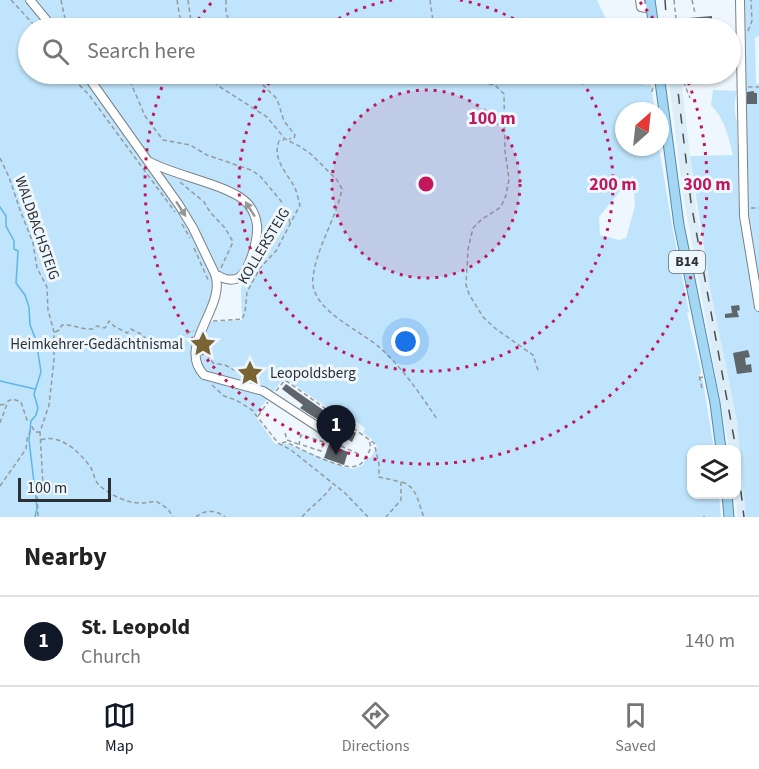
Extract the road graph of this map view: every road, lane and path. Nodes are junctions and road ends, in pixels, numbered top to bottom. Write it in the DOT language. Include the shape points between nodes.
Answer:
graph roads {
  1 [pos="11,0"];
  2 [pos="30,0"];
  3 [pos="61,0"];
  4 [pos="177,0"];
  5 [pos="188,0"];
  6 [pos="226,0"];
  7 [pos="430,0"];
  8 [pos="640,0"];
  9 [pos="674,0"];
  10 [pos="693,0"];
  11 [pos="740,0"];
  12 [pos="751,0"];
  13 [pos="651,4"];
  14 [pos="695,13"];
  15 [pos="28,18"];
  16 [pos="45,18"];
  17 [pos="65,18"];
  18 [pos="180,18"];
  19 [pos="191,18"];
  20 [pos="228,18"];
  21 [pos="433,18"];
  22 [pos="677,18"];
  23 [pos="740,18"];
  24 [pos="747,33"];
  25 [pos="741,44"];
  26 [pos="79,84"];
  27 [pos="93,84"];
  28 [pos="131,84"];
  29 [pos="217,84"];
  30 [pos="262,84"];
  31 [pos="490,84"];
  32 [pos="660,84"];
  33 [pos="684,84"];
  34 [pos="653,86"];
  35 [pos="742,87"];
  36 [pos="759,87"];
  37 [pos="652,92"];
  38 [pos="690,98"];
  39 [pos="285,139"];
  40 [pos="0,158"];
  41 [pos="148,160"];
  42 [pos="174,179"];
  43 [pos="744,208"];
  44 [pos="759,208"];
  45 [pos="177,216"];
  46 [pos="182,224"];
  47 [pos="290,227"];
  48 [pos="215,274"];
  49 [pos="209,284"];
  50 [pos="759,307"];
  51 [pos="206,322"];
  52 [pos="54,332"];
  53 [pos="201,332"];
  54 [pos="198,345"];
  55 [pos="698,371"];
  56 [pos="539,373"];
  57 [pos="204,375"];
  58 [pos="699,375"];
  59 [pos="283,382"];
  60 [pos="701,382"];
  61 [pos="260,383"];
  62 [pos="702,388"];
  63 [pos="7,404"];
  64 [pos="0,405"];
  65 [pos="437,419"];
  66 [pos="0,423"];
  67 [pos="28,423"];
  68 [pos="40,432"];
  69 [pos="285,433"];
  70 [pos="332,436"];
  71 [pos="369,439"];
  72 [pos="41,440"];
  73 [pos="324,442"];
  74 [pos="281,444"];
  75 [pos="299,444"];
  76 [pos="720,445"];
  77 [pos="362,455"];
  78 [pos="401,482"];
  79 [pos="333,483"];
  80 [pos="0,486"];
  81 [pos="727,499"];
  82 [pos="38,517"];
  83 [pos="173,517"];
  84 [pos="196,517"];
  85 [pos="225,517"];
  86 [pos="302,517"];
  87 [pos="368,517"];
  88 [pos="386,517"];
  89 [pos="424,517"];
  90 [pos="729,517"];
  1 -- 15 [label="path"];
  2 -- 16 [label="street"];
  3 -- 17 [label="path"];
  4 -- 18 [label="path"];
  5 -- 19 [label="path"];
  6 -- 20 [label="path"];
  7 -- 21 [label="path"];
  8 -- 13 [label="street" via="641,8"];
  9 -- 22 [label="path"];
  10 -- 14 [label="path"];
  11 -- 23 [label="street"];
  12 -- 24 [label="path" via="752,21"];
  25 -- 35 [label="street"];
  26 -- 45 [label="path"];
  27 -- 41 [label="street"];
  28 -- 47 [label="path" via="145,116 163,140 190,145 260,176 281,201"];
  29 -- 39 [label="path" via="267,117"];
  30 -- 39 [label="path, KOLLERSTEIG" via="277,99 284,121 295,135 291,140"];
  31 -- 56 [label="path" via="504,94 509,179 501,207 477,223 471,234 466,285 483,317 533,355"];
  32 -- 76 [label="main road, B14" via="680,225"];
  33 -- 38 [label="path"];
  34 -- 37 [label="path"];
  35 -- 36 [label="path"];
  35 -- 43 [label="street"];
  39 -- 47 [label="path, KOLLERSTEIG" via="279,141 276,149 300,205"];
  39 -- 65 [label="path" via="312,155 342,189 312,279 315,295 351,329 379,347 415,386"];
  40 -- 52 [label="path, WALDBACHSTEIG" via="47,287"];
  41 -- 48 [label="street, one-way" via="193,228"];
  48 -- 41 [label="street, one-way" via="228,279 243,274 257,235 254,213 240,197"];
  42 -- 48 [label="path" via="204,202 233,242"];
  43 -- 44 [label="path"];
  43 -- 50 [label="street"];
  46 -- 49 [label="path"];
  47 -- 51 [label="path, KOLLERSTEIG" via="251,284 242,319"];
  48 -- 51 [label="street" via="218,289"];
  51 -- 53 [label="street"];
  52 -- 53 [label="path" via="69,324 88,330 105,328 109,321 127,333 131,328 163,349 191,331"];
  52 -- 68 [label="path, WALDBACHSTEIG" via="49,405"];
  53 -- 54 [label="street"];
  54 -- 57 [label="street" via="196,364"];
  54 -- 61 [label="path" via="213,363"];
  55 -- 58 [label="path"];
  57 -- 70 [label="street" via="263,391"];
  57 -- 74 [label="path" via="219,392 258,416"];
  59 -- 71 [label="path"];
  60 -- 62 [label="path"];
  63 -- 64 [label="path"];
  63 -- 66 [label="path"];
  63 -- 67 [label="path" via="13,399 21,402"];
  68 -- 72 [label="path, WALDBACHSTEIG"];
  68 -- 80 [label="path" via="32,427 26,449"];
  69 -- 75 [label="path" via="287,440"];
  71 -- 74 [label="path" via="369,453 354,467 342,466 286,442"];
  71 -- 78 [label="path" via="376,450 379,477"];
  72 -- 82 [label="path, WALDBACHSTEIG" via="43,485 37,492"];
  72 -- 83 [label="path" via="63,441 87,462 96,483 106,490 141,504 156,501"];
  73 -- 75 [label="path" via="321,451"];
  73 -- 75 [label="path" via="301,435"];
  73 -- 77 [label="path"];
  74 -- 79 [label="path"];
  78 -- 88 [label="path" via="401,500"];
  78 -- 89 [label="path" via="409,484 415,493"];
  79 -- 86 [label="path" via="326,496"];
  79 -- 87 [label="path"];
  81 -- 90 [label="main road"];
  84 -- 85 [label="path" via="209,511"];
}
